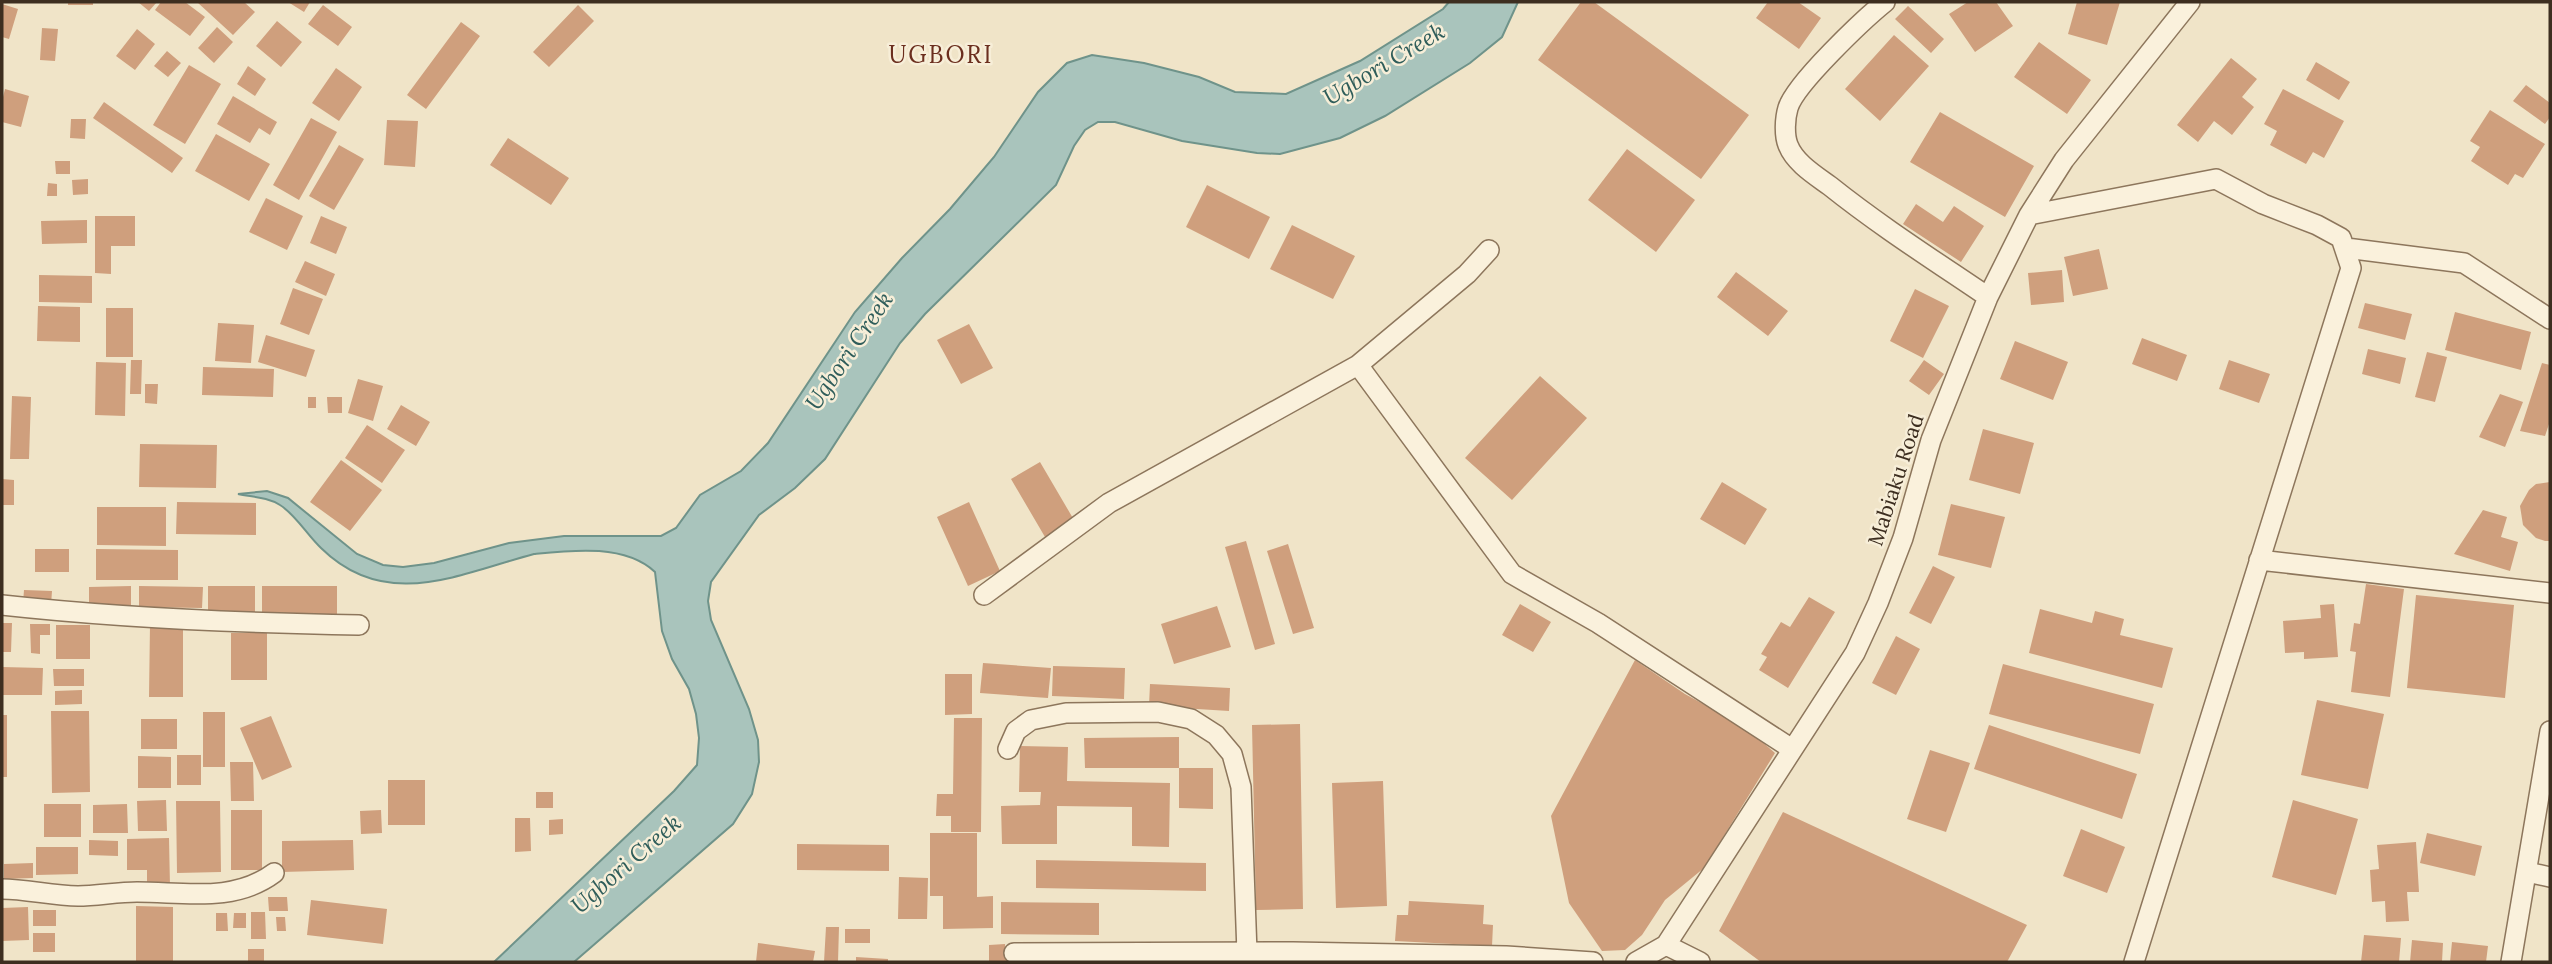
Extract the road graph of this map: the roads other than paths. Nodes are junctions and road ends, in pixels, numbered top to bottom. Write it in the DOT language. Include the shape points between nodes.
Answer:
graph roads {
  1 [pos="1885,2"];
  2 [pos="2190,2"];
  3 [pos="2029,215"];
  4 [pos="2346,248"];
  5 [pos="1489,250"];
  6 [pos="1988,297"];
  7 [pos="2550,319"];
  8 [pos="1359,365"];
  9 [pos="2259,561"];
  10 [pos="2550,593"];
  11 [pos="984,595"];
  12 [pos="2,605"];
  13 [pos="359,625"];
  14 [pos="2550,731"];
  15 [pos="1008,749"];
  16 [pos="1792,749"];
  17 [pos="2527,872"];
  18 [pos="274,873"];
  19 [pos="2550,877"];
  20 [pos="2,889"];
  21 [pos="1666,945"];
  22 [pos="1014,953"];
  23 [pos="1247,953"];
  24 [pos="1593,962"];
  25 [pos="1636,962"];
  26 [pos="1700,962"];
  27 [pos="2134,962"];
  28 [pos="2511,962"];
  1 -- 6 [label="street" via="1860,22 1800,89 1788,107 1788,145 1804,166 1860,211"];
  2 -- 3 [label="street, Mabiaku Road" via="2064,160"];
  3 -- 4 [label="street" via="2216,179 2318,225 2341,238"];
  3 -- 6 [label="street, Mabiaku Road"];
  4 -- 7 [label="street" via="2464,263"];
  4 -- 9 [label="street" via="2351,268"];
  5 -- 8 [label="street"];
  6 -- 16 [label="street, Mabiaku Road" via="1931,440 1903,538 1878,603 1855,653"];
  8 -- 11 [label="street" via="1109,503"];
  8 -- 16 [label="street" via="1512,574 1598,623"];
  9 -- 10 [label="street"];
  9 -- 27 [label="street"];
  12 -- 13 [label="street" via="92,615"];
  14 -- 17 [label="street"];
  15 -- 23 [label="street" via="1016,731 1031,720 1066,713 1158,712 1191,719 1216,736 1232,754 1241,787"];
  16 -- 21 [label="street, Mabiaku Road"];
  17 -- 19 [label="street"];
  17 -- 28 [label="street"];
  18 -- 20 [label="street" via="237,892 79,896"];
  21 -- 25 [label="street, Mabiaku Road"];
  21 -- 26 [label="street"];
  22 -- 23 [label="street"];
  23 -- 24 [label="street" via="1506,956"];
}
